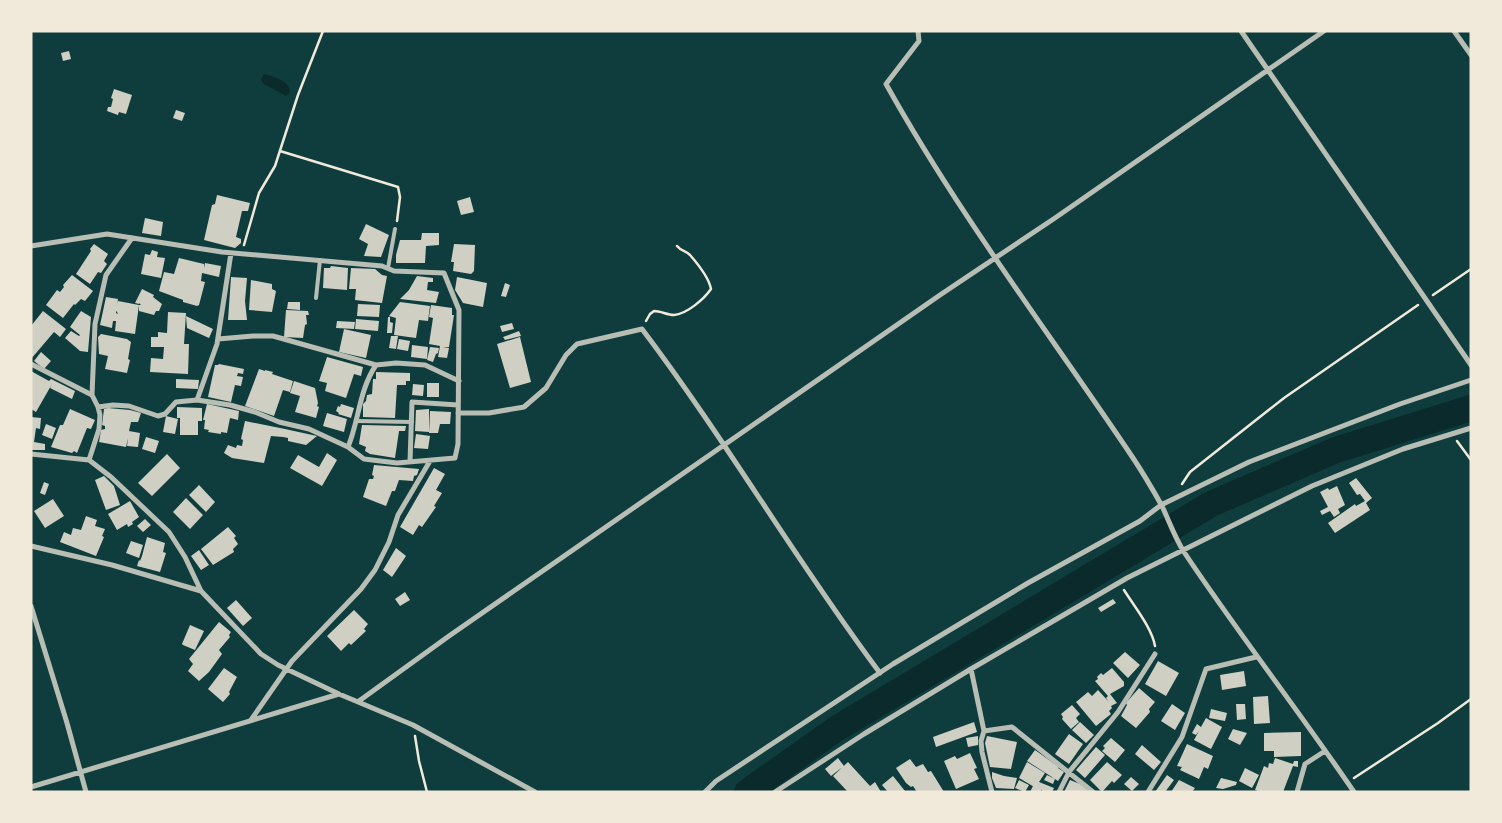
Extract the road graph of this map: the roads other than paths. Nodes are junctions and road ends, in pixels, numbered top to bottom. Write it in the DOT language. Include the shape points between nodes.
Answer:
graph roads {
  1 [pos="918,31"];
  2 [pos="1241,31"];
  3 [pos="1324,31"];
  4 [pos="1454,31"];
  5 [pos="1471,55"];
  6 [pos="1267,70"];
  7 [pos="395,229"];
  8 [pos="132,238"];
  9 [pos="31,246"];
  10 [pos="231,252"];
  11 [pos="995,258"];
  12 [pos="320,260"];
  13 [pos="388,268"];
  14 [pos="316,298"];
  15 [pos="218,339"];
  16 [pos="31,364"];
  17 [pos="376,365"];
  18 [pos="1471,365"];
  19 [pos="1471,380"];
  20 [pos="459,382"];
  21 [pos="92,395"];
  22 [pos="198,400"];
  23 [pos="458,405"];
  24 [pos="98,407"];
  25 [pos="458,413"];
  26 [pos="357,421"];
  27 [pos="412,422"];
  28 [pos="1471,428"];
  29 [pos="724,446"];
  30 [pos="348,447"];
  31 [pos="31,454"];
  32 [pos="88,460"];
  33 [pos="430,461"];
  34 [pos="410,462"];
  35 [pos="1161,505"];
  36 [pos="31,546"];
  37 [pos="1183,551"];
  38 [pos="201,591"];
  39 [pos="31,606"];
  40 [pos="1155,654"];
  41 [pos="1256,657"];
  42 [pos="971,669"];
  43 [pos="287,670"];
  44 [pos="880,672"];
  45 [pos="339,694"];
  46 [pos="359,701"];
  47 [pos="250,720"];
  48 [pos="984,731"];
  49 [pos="1325,751"];
  50 [pos="1069,772"];
  51 [pos="80,773"];
  52 [pos="31,787"];
  53 [pos="86,792"];
  54 [pos="535,792"];
  55 [pos="704,792"];
  56 [pos="775,792"];
  57 [pos="992,792"];
  58 [pos="1059,792"];
  59 [pos="1093,792"];
  60 [pos="1148,792"];
  61 [pos="1297,792"];
  62 [pos="1354,792"];
  1 -- 11 [label="street" via="919,41 886,84"];
  2 -- 6 [label="street"];
  3 -- 6 [label="street"];
  4 -- 5 [label="street"];
  6 -- 11 [label="street"];
  6 -- 18 [label="street"];
  7 -- 13 [label="lane"];
  8 -- 9 [label="street" via="107,234"];
  8 -- 10 [label="street"];
  8 -- 21 [label="street" via="106,275 95,324"];
  10 -- 12 [label="street"];
  10 -- 15 [label="street"];
  11 -- 29 [label="street"];
  11 -- 35 [label="street" via="1134,460"];
  12 -- 13 [label="street"];
  12 -- 14 [label="lane"];
  13 -- 20 [label="street" via="444,273 459,310"];
  15 -- 17 [label="street" via="273,336"];
  15 -- 22 [label="street"];
  16 -- 21 [label="street"];
  17 -- 20 [label="street" via="426,365"];
  17 -- 26 [label="street" via="364,389"];
  19 -- 35 [label="street" via="1249,462"];
  20 -- 23 [label="street"];
  21 -- 24 [label="street"];
  22 -- 24 [label="street" via="176,402 165,414 158,416 129,406"];
  22 -- 30 [label="street" via="255,412 309,429"];
  23 -- 25 [label="street"];
  23 -- 27 [label="street" via="412,402"];
  24 -- 32 [label="street" via="99,429"];
  25 -- 29 [label="street" via="524,407 546,388 576,344 642,329"];
  25 -- 33 [label="street" via="458,444 454,458"];
  26 -- 27 [label="lane"];
  26 -- 30 [label="street"];
  27 -- 34 [label="street"];
  28 -- 37 [label="street" via="1403,449 1312,486"];
  29 -- 44 [label="street" via="845,626"];
  29 -- 46 [label="street"];
  30 -- 34 [label="street" via="364,459"];
  31 -- 32 [label="street"];
  32 -- 38 [label="street" via="111,477 169,532 185,556"];
  33 -- 34 [label="street"];
  33 -- 43 [label="street" via="398,515 375,570"];
  35 -- 37 [label="street"];
  35 -- 44 [label="street"];
  36 -- 38 [label="street"];
  37 -- 41 [label="street"];
  37 -- 42 [label="street" via="1120,582"];
  38 -- 43 [label="street" via="261,654"];
  39 -- 51 [label="street"];
  40 -- 50 [label="street" via="1118,712"];
  41 -- 49 [label="street"];
  41 -- 60 [label="street" via="1206,670 1182,736"];
  42 -- 48 [label="street"];
  42 -- 56 [label="street"];
  43 -- 45 [label="street"];
  43 -- 47 [label="street"];
  44 -- 55 [label="street"];
  45 -- 46 [label="street"];
  45 -- 47 [label="street"];
  46 -- 54 [label="street" via="413,725"];
  47 -- 51 [label="street"];
  48 -- 50 [label="street" via="1012,726"];
  48 -- 57 [label="street" via="982,752"];
  49 -- 61 [label="street" via="1305,764"];
  49 -- 62 [label="street"];
  50 -- 58 [label="street"];
  50 -- 59 [label="street"];
  51 -- 52 [label="street"];
  51 -- 53 [label="street"];
}
